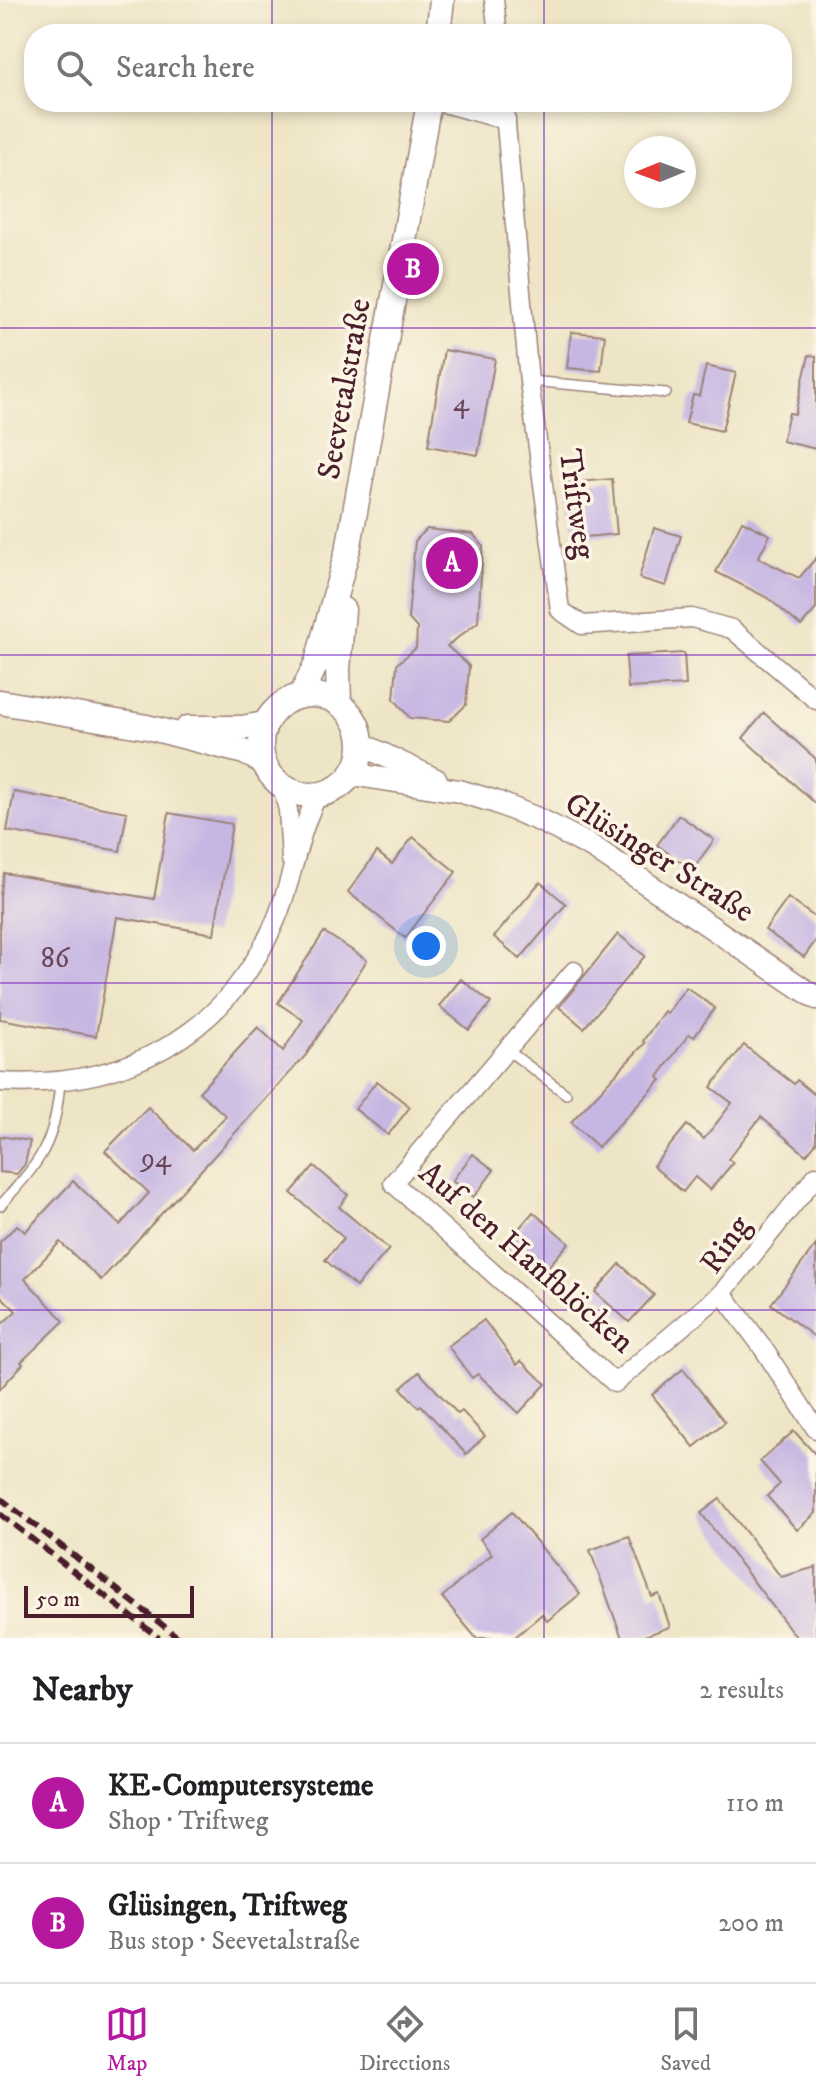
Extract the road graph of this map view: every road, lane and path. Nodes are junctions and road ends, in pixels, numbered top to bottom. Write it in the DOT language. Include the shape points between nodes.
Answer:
graph roads {
  1 [pos="442,0"];
  2 [pos="494,0"];
  3 [pos="439,24"];
  4 [pos="497,24"];
  5 [pos="427,112"];
  6 [pos="505,112"];
  7 [pos="529,381"];
  8 [pos="666,393"];
  9 [pos="349,545"];
  10 [pos="814,694"];
  11 [pos="301,696"];
  12 [pos="0,702"];
  13 [pos="339,703"];
  14 [pos="265,724"];
  15 [pos="147,727"];
  16 [pos="361,744"];
  17 [pos="264,762"];
  18 [pos="351,774"];
  19 [pos="282,786"];
  20 [pos="459,791"];
  21 [pos="318,795"];
  22 [pos="291,874"];
  23 [pos="574,971"];
  24 [pos="816,998"];
  25 [pos="506,1049"];
  26 [pos="0,1082"];
  27 [pos="60,1082"];
  28 [pos="566,1094"];
  29 [pos="816,1176"];
  30 [pos="0,1206"];
  31 [pos="722,1293"];
  32 [pos="816,1429"];
  1 -- 3 [label="main road"];
  2 -- 4 [label="street"];
  5 -- 9 [label="main road, Seevetalstraße"];
  6 -- 7 [label="street, Triftweg"];
  7 -- 8 [label="lane"];
  7 -- 10 [label="street, Triftweg" via="560,610 582,625 692,618 732,629"];
  9 -- 11 [label="main road, Seevetalstraße" via="317,662"];
  9 -- 13 [label="main road, Seevetalstraße"];
  11 -- 13 [label="main road"];
  11 -- 14 [label="main road" via="286,701"];
  12 -- 15 [label="main road"];
  13 -- 16 [label="main road" via="358,728"];
  14 -- 15 [label="main road"];
  14 -- 17 [label="main road"];
  15 -- 17 [label="main road"];
  16 -- 18 [label="main road"];
  16 -- 20 [label="street, Glüsinger Straße"];
  17 -- 19 [label="main road"];
  18 -- 20 [label="street, Glüsinger Straße"];
  18 -- 21 [label="main road"];
  19 -- 21 [label="main road"];
  19 -- 22 [label="street"];
  20 -- 24 [label="street, Glüsinger Straße" via="496,802 594,848"];
  21 -- 22 [label="street"];
  22 -- 27 [label="street" via="274,925 252,964 199,1026 129,1067"];
  23 -- 25 [label="street, Auf den Hanfblöcken"];
  25 -- 28 [label="lane"];
  25 -- 31 [label="street, Auf den Hanfblöcken" via="393,1183 615,1383"];
  26 -- 27 [label="street"];
  27 -- 30 [label="lane" via="48,1144"];
  29 -- 31 [label="street, Ring"];
  31 -- 32 [label="street, Ring"];
}
